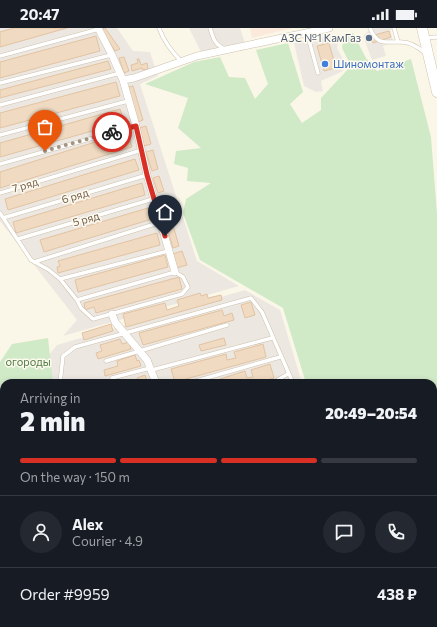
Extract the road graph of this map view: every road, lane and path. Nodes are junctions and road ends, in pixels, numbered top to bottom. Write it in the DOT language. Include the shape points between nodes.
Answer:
graph roads {
  1 [pos="158,28"];
  2 [pos="210,28"];
  3 [pos="329,28"];
  4 [pos="370,28"];
  5 [pos="394,28"];
  6 [pos="98,29"];
  7 [pos="306,33"];
  8 [pos="424,33"];
  9 [pos="437,37"];
  10 [pos="398,42"];
  11 [pos="228,50"];
  12 [pos="112,55"];
  13 [pos="0,56"];
  14 [pos="182,62"];
  15 [pos="434,62"];
  16 [pos="318,74"];
  17 [pos="121,77"];
  18 [pos="0,83"];
  19 [pos="437,92"];
  20 [pos="129,101"];
  21 [pos="0,105"];
  22 [pos="136,126"];
  23 [pos="0,135"];
  24 [pos="142,150"];
  25 [pos="0,164"];
  26 [pos="147,175"];
  27 [pos="0,193"];
  28 [pos="154,199"];
  29 [pos="0,213"];
  30 [pos="3,218"];
  31 [pos="162,222"];
  32 [pos="18,239"];
  33 [pos="168,251"];
  34 [pos="34,262"];
  35 [pos="175,272"];
  36 [pos="60,279"];
  37 [pos="77,300"];
  38 [pos="112,314"];
  39 [pos="227,325"];
  40 [pos="126,334"];
  41 [pos="272,338"];
  42 [pos="140,351"];
  43 [pos="280,357"];
  44 [pos="106,361"];
  45 [pos="151,369"];
  46 [pos="288,374"];
  47 [pos="112,378"];
  48 [pos="60,379"];
  49 [pos="155,379"];
  50 [pos="202,379"];
  51 [pos="279,379"];
  52 [pos="291,379"];
  1 -- 14 [label="lane" via="164,42"];
  2 -- 11 [label="lane" via="218,46"];
  3 -- 7 [label="street"];
  4 -- 10 [label="lane" via="382,42"];
  5 -- 10 [label="lane"];
  6 -- 12 [label="street"];
  6 -- 13 [label="lane"];
  7 -- 11 [label="street"];
  7 -- 16 [label="lane"];
  8 -- 9 [label="lane"];
  8 -- 15 [label="main road"];
  10 -- 15 [label="lane" via="413,45"];
  11 -- 14 [label="street" via="197,56"];
  12 -- 17 [label="street"];
  12 -- 18 [label="lane"];
  14 -- 17 [label="street" via="134,78"];
  15 -- 19 [label="main road"];
  17 -- 20 [label="street"];
  17 -- 21 [label="lane"];
  20 -- 22 [label="street"];
  20 -- 23 [label="lane"];
  22 -- 24 [label="street"];
  22 -- 25 [label="lane"];
  24 -- 26 [label="street"];
  24 -- 27 [label="lane, 7 ряд"];
  26 -- 28 [label="street"];
  26 -- 30 [label="lane, 6 ряд"];
  28 -- 31 [label="street"];
  28 -- 32 [label="lane, 5 ряд"];
  29 -- 30 [label="lane"];
  30 -- 32 [label="lane"];
  31 -- 33 [label="street"];
  31 -- 34 [label="lane"];
  32 -- 34 [label="lane"];
  33 -- 35 [label="street"];
  33 -- 36 [label="lane"];
  34 -- 36 [label="lane"];
  35 -- 37 [label="lane"];
  35 -- 38 [label="lane" via="184,277 188,287 182,294"];
  36 -- 37 [label="lane"];
  37 -- 38 [label="lane" via="81,308 93,319"];
  38 -- 40 [label="street" via="115,322"];
  39 -- 42 [label="lane"];
  40 -- 41 [label="lane" via="251,298 262,312"];
  40 -- 42 [label="street"];
  40 -- 48 [label="lane" via="75,347 63,356"];
  41 -- 43 [label="lane"];
  41 -- 45 [label="lane"];
  42 -- 44 [label="lane"];
  42 -- 45 [label="street"];
  43 -- 46 [label="lane"];
  43 -- 50 [label="lane"];
  45 -- 47 [label="lane"];
  45 -- 49 [label="street"];
  46 -- 51 [label="lane"];
  46 -- 52 [label="lane"];
}
